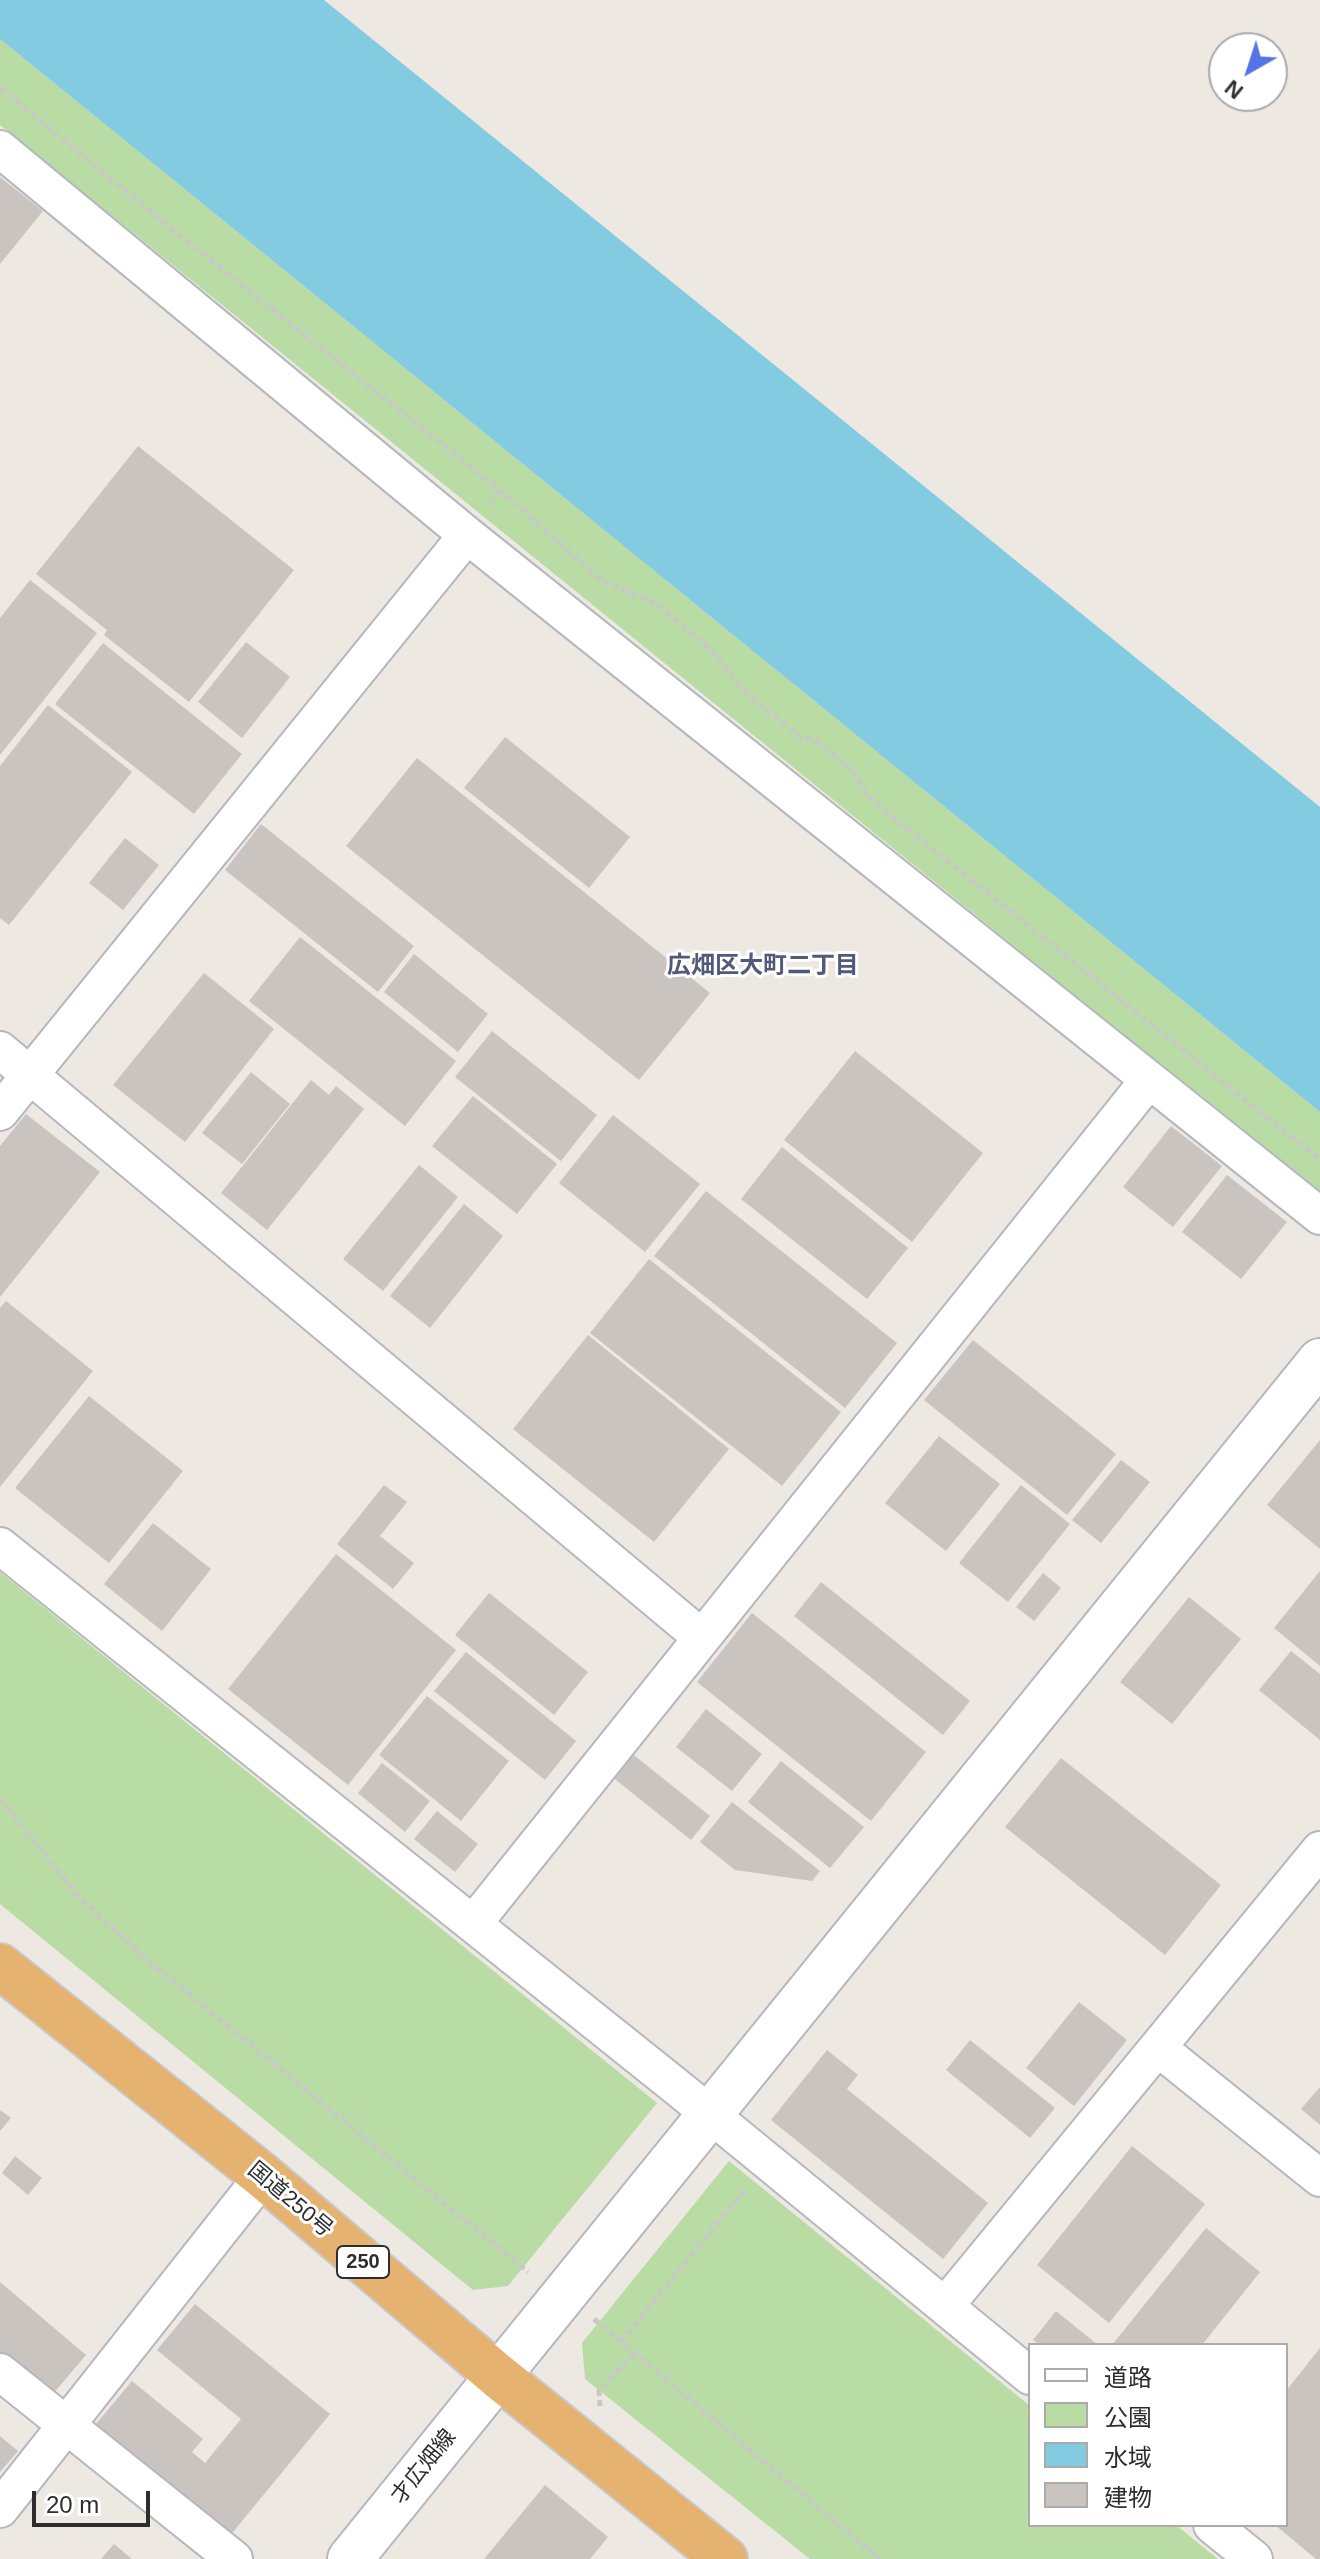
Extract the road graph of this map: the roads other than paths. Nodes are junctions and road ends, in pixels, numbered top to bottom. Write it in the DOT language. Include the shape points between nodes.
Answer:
graph roads {
  1 [pos="0,149"];
  2 [pos="467,535"];
  3 [pos="0,1050"];
  4 [pos="30,1075"];
  5 [pos="1148,1081"];
  6 [pos="0,1112"];
  7 [pos="1320,1216"];
  8 [pos="1320,1361"];
  9 [pos="0,1546"];
  10 [pos="701,1637"];
  11 [pos="1320,1850"];
  12 [pos="473,1924"];
  13 [pos="0,1966"];
  14 [pos="1158,2048"];
  15 [pos="711,2114"];
  16 [pos="263,2176"];
  17 [pos="1320,2178"];
  18 [pos="945,2306"];
  19 [pos="0,2372"];
  20 [pos="1028,2374"];
  21 [pos="498,2376"];
  22 [pos="67,2426"];
  23 [pos="0,2509"];
  24 [pos="1214,2527"];
  25 [pos="234,2559"];
  26 [pos="350,2559"];
  27 [pos="725,2559"];
  28 [pos="1254,2559"];
  1 -- 2 [label="street"];
  2 -- 4 [label="street"];
  2 -- 5 [label="street"];
  3 -- 4 [label="street"];
  4 -- 6 [label="street"];
  4 -- 10 [label="street"];
  5 -- 7 [label="street"];
  5 -- 10 [label="street"];
  8 -- 15 [label="street, 才広畑線"];
  9 -- 12 [label="street"];
  10 -- 12 [label="street"];
  11 -- 14 [label="street"];
  12 -- 15 [label="street"];
  13 -- 16 [label="highway, 国道250号 / 250"];
  14 -- 17 [label="street"];
  14 -- 18 [label="street"];
  15 -- 18 [label="street"];
  15 -- 21 [label="street, 才広畑線"];
  16 -- 21 [label="highway, 国道250号 / 250"];
  16 -- 22 [label="street"];
  18 -- 20 [label="street"];
  19 -- 22 [label="street"];
  21 -- 26 [label="street, 才広畑線"];
  21 -- 27 [label="highway, 国道250号 / 250"];
  22 -- 23 [label="street"];
  22 -- 25 [label="street"];
  24 -- 28 [label="street"];
}
